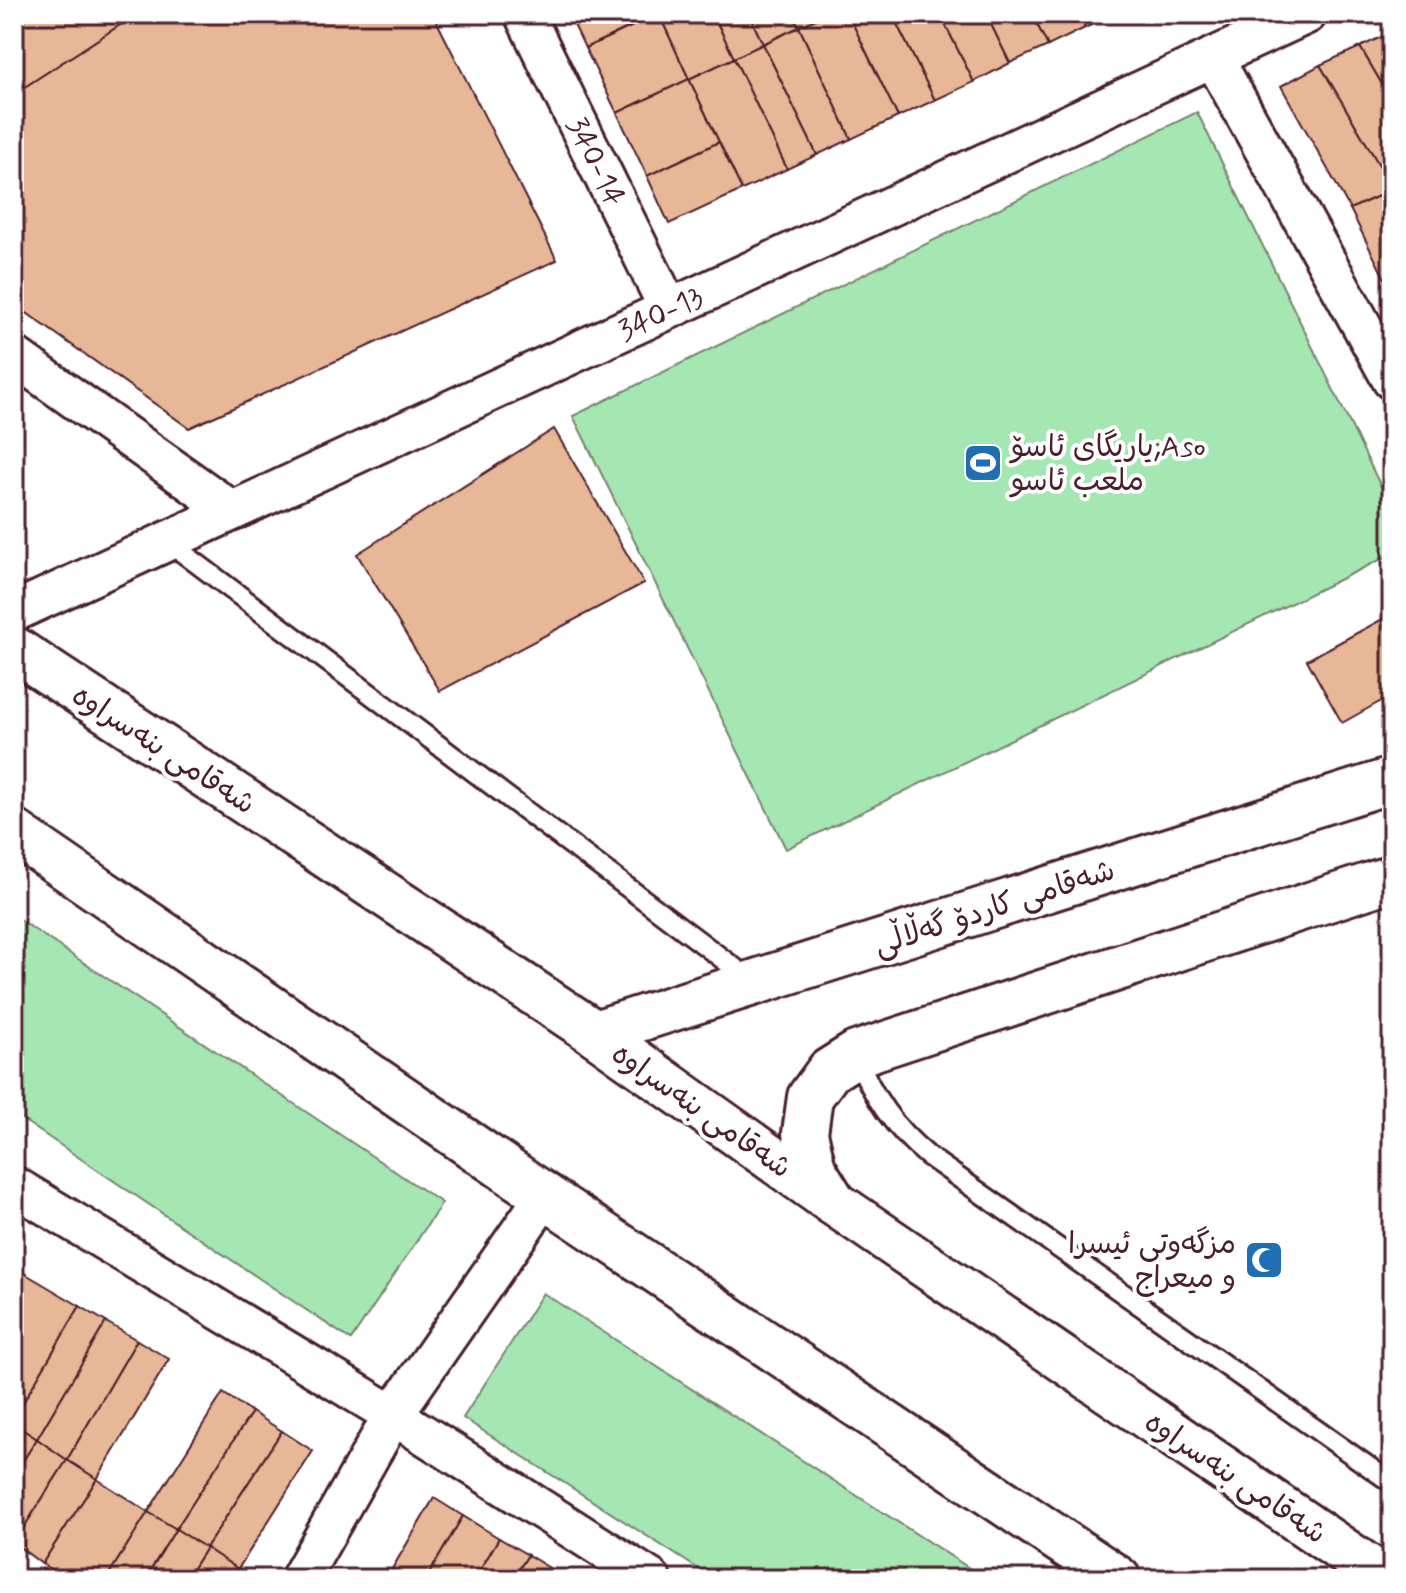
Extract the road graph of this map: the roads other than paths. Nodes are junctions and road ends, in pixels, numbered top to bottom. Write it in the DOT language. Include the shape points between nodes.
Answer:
graph roads {
  1 [pos="524,14"];
  2 [pos="1307,14"];
  3 [pos="1213,57"];
  4 [pos="669,309"];
  5 [pos="14,356"];
  6 [pos="1388,365"];
  7 [pos="232,511"];
  8 [pos="167,541"];
  9 [pos="14,612"];
  10 [pos="14,649"];
  11 [pos="1392,780"];
  12 [pos="14,832"];
  13 [pos="1392,878"];
  14 [pos="755,983"];
  15 [pos="595,1033"];
  16 [pos="856,1054"];
  17 [pos="14,1186"];
  18 [pos="545,1196"];
  19 [pos="834,1203"];
  20 [pos="393,1415"];
  21 [pos="1392,1483"];
  22 [pos="300,1579"];
  23 [pos="651,1579"];
  24 [pos="1118,1579"];
  25 [pos="1385,1579"];
  1 -- 4 [label="street, 340-14"];
  2 -- 3 [label="street, 340-13"];
  3 -- 4 [label="street, 340-13"];
  3 -- 6 [label="street"];
  4 -- 7 [label="street, 340-13"];
  5 -- 7 [label="street"];
  7 -- 8 [label="street, 340-13"];
  8 -- 9 [label="street, 340-13"];
  8 -- 14 [label="lane"];
  10 -- 15 [label="main road, شەقامی بنەسراوە"];
  11 -- 14 [label="main road, شەقامی کاردۆ گەڵاڵی"];
  12 -- 18 [label="main road"];
  13 -- 16 [label="main road"];
  14 -- 15 [label="main road, شەقامی کاردۆ گەڵاڵی"];
  15 -- 19 [label="main road, شەقامی بنەسراوە"];
  16 -- 19 [label="main road" via="829,1071 810,1097 805,1133 813,1169"];
  16 -- 21 [label="lane" via="867,1084 903,1136"];
  17 -- 20 [label="street"];
  18 -- 20 [label="street"];
  18 -- 24 [label="main road"];
  19 -- 25 [label="main road, شەقامی بنەسراوە"];
  20 -- 22 [label="street"];
  20 -- 23 [label="street"];
}
